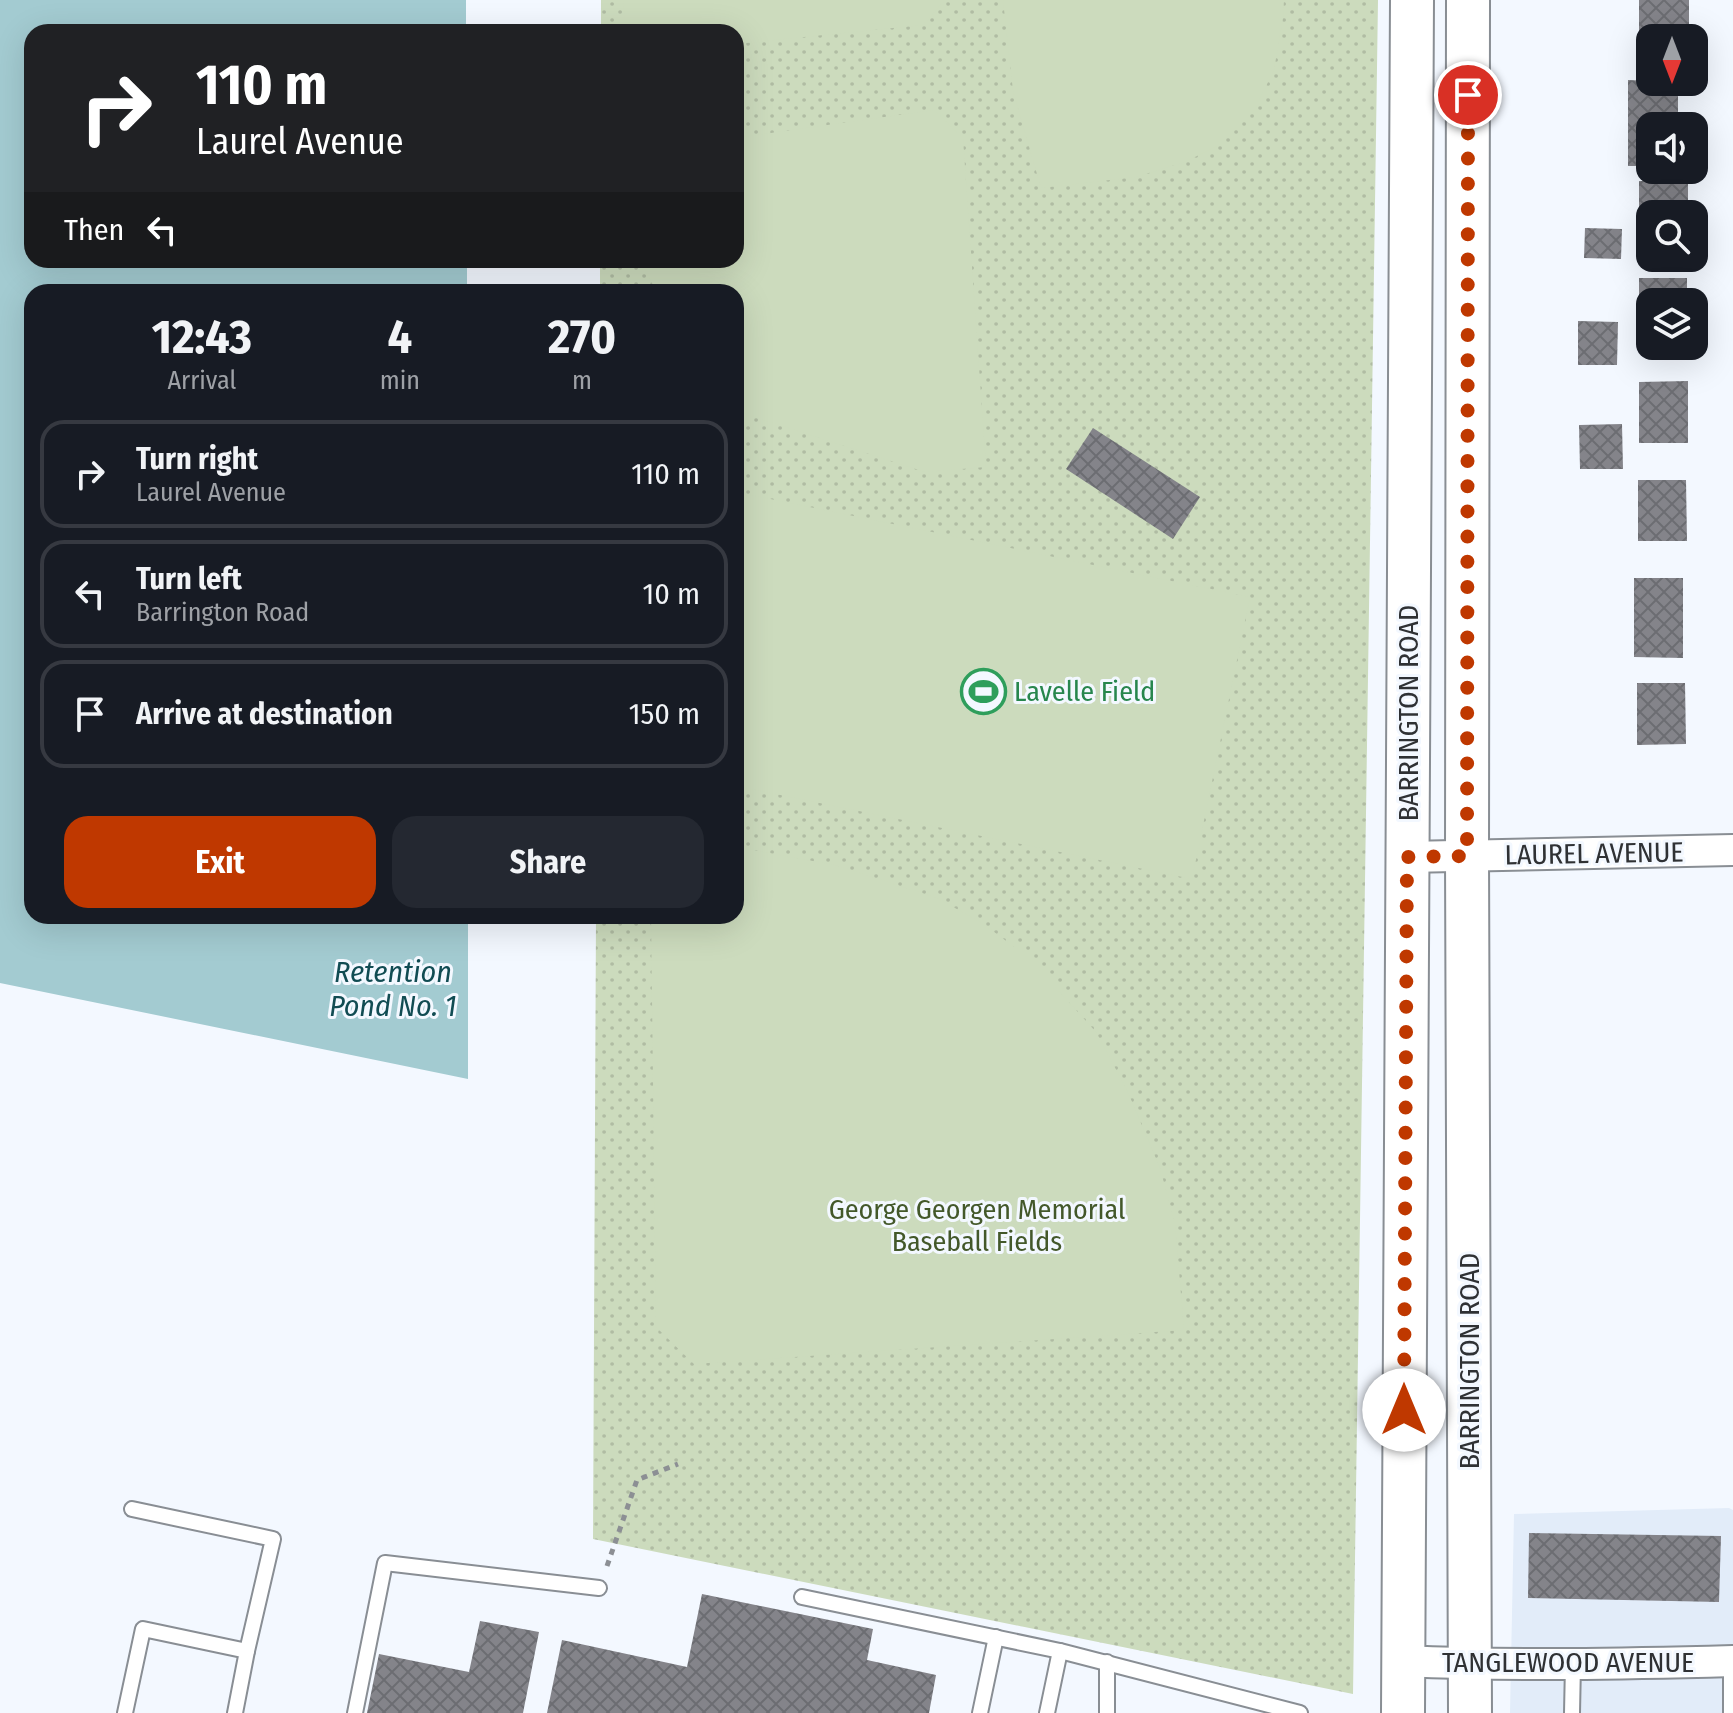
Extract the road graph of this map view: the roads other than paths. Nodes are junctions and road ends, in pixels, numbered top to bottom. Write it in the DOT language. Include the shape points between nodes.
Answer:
graph roads {
  1 [pos="1412,0"];
  2 [pos="1468,0"];
  3 [pos="1733,850"];
  4 [pos="1467,856"];
  5 [pos="1407,857"];
  6 [pos="132,1509"];
  7 [pos="599,1588"];
  8 [pos="802,1597"];
  9 [pos="996,1637"];
  10 [pos="247,1651"];
  11 [pos="1060,1651"];
  12 [pos="1403,1661"];
  13 [pos="1732,1661"];
  14 [pos="1107,1662"];
  15 [pos="1471,1664"];
  16 [pos="1573,1664"];
  17 [pos="125,1713"];
  18 [pos="235,1713"];
  19 [pos="355,1713"];
  20 [pos="980,1713"];
  21 [pos="1047,1713"];
  22 [pos="1107,1713"];
  23 [pos="1300,1713"];
  24 [pos="1403,1713"];
  25 [pos="1470,1713"];
  26 [pos="1572,1713"];
  27 [pos="1731,1713"];
  1 -- 5 [label="main road, BARRINGTON ROAD"];
  2 -- 4 [label="main road, BARRINGTON ROAD"];
  3 -- 4 [label="street, LAUREL AVENUE"];
  4 -- 5 [label="street, LAUREL AVENUE"];
  4 -- 15 [label="main road, BARRINGTON ROAD"];
  5 -- 12 [label="main road, BARRINGTON ROAD"];
  6 -- 10 [label="lane" via="273,1539"];
  7 -- 19 [label="lane" via="385,1563"];
  8 -- 9 [label="lane"];
  9 -- 11 [label="lane"];
  9 -- 20 [label="lane"];
  10 -- 17 [label="lane" via="143,1629"];
  10 -- 18 [label="lane"];
  11 -- 14 [label="lane"];
  11 -- 21 [label="lane"];
  12 -- 15 [label="street, TANGLEWOOD AVENUE"];
  12 -- 24 [label="main road, BARRINGTON ROAD"];
  13 -- 16 [label="street, TANGLEWOOD AVENUE"];
  13 -- 27 [label="lane"];
  14 -- 22 [label="lane"];
  14 -- 23 [label="lane"];
  15 -- 16 [label="street, TANGLEWOOD AVENUE"];
  15 -- 25 [label="main road, BARRINGTON ROAD"];
  16 -- 26 [label="lane"];
}
